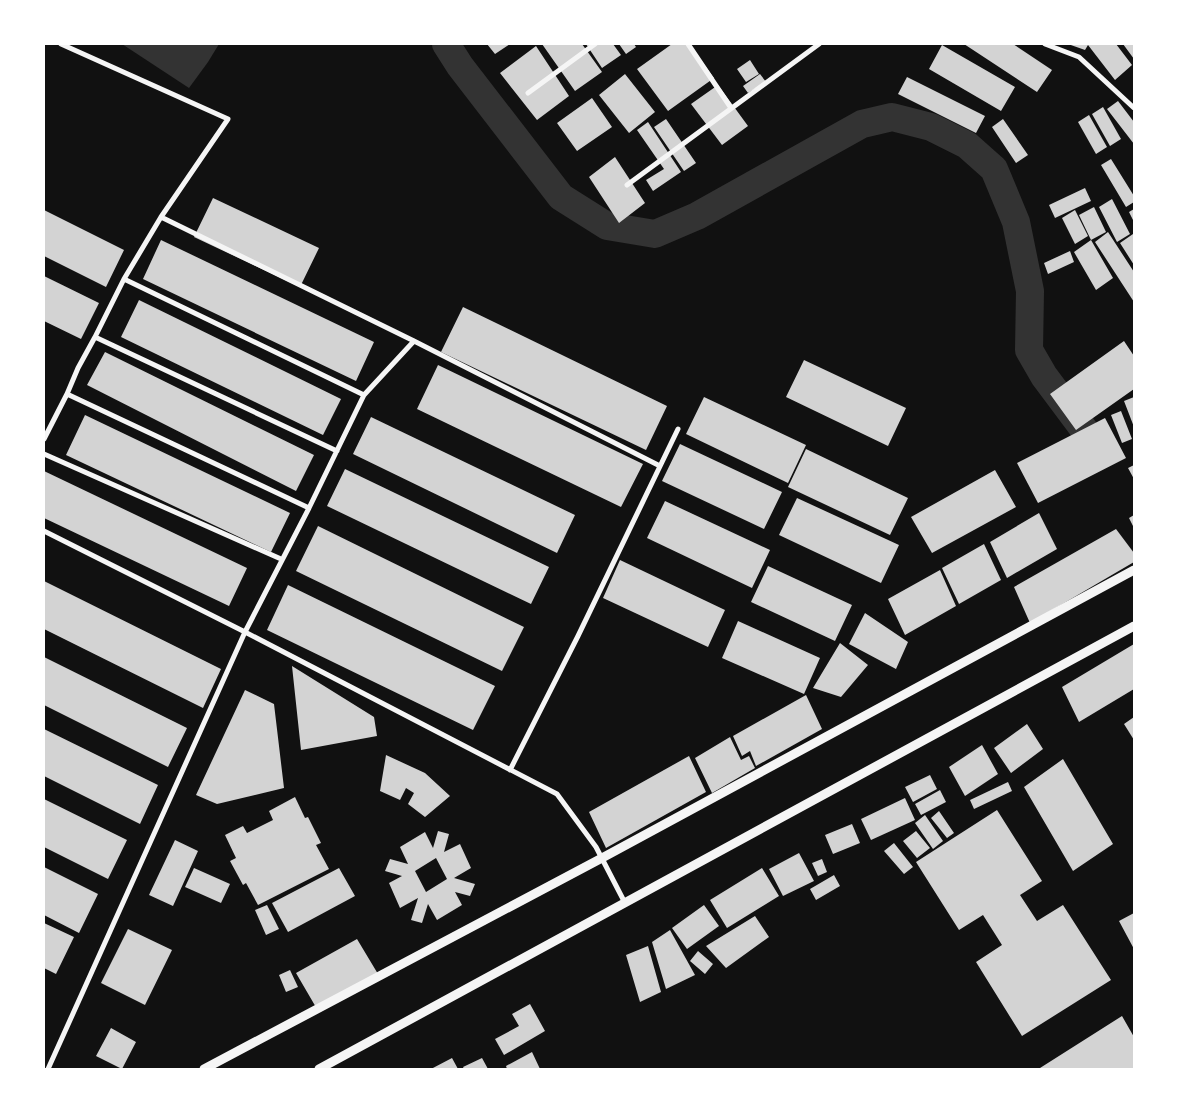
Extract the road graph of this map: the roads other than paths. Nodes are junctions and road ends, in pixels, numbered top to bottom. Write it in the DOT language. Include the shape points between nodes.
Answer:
graph roads {
  1 [pos="61,44"];
  2 [pos="595,44"];
  3 [pos="688,44"];
  4 [pos="819,44"];
  5 [pos="1045,44"];
  6 [pos="528,93"];
  7 [pos="731,108"];
  8 [pos="1134,108"];
  9 [pos="627,185"];
  10 [pos="161,217"];
  11 [pos="124,279"];
  12 [pos="95,338"];
  13 [pos="414,341"];
  14 [pos="67,394"];
  15 [pos="364,395"];
  16 [pos="678,429"];
  17 [pos="44,439"];
  18 [pos="337,451"];
  19 [pos="44,454"];
  20 [pos="660,466"];
  21 [pos="308,508"];
  22 [pos="44,531"];
  23 [pos="281,559"];
  24 [pos="1134,570"];
  25 [pos="1134,626"];
  26 [pos="245,632"];
  27 [pos="510,770"];
  28 [pos="602,858"];
  29 [pos="625,903"];
  30 [pos="48,1069"];
  31 [pos="204,1069"];
  32 [pos="319,1069"];
  1 -- 10 [label="street" via="228,119"];
  2 -- 6 [label="street"];
  3 -- 7 [label="street"];
  4 -- 7 [label="street"];
  5 -- 8 [label="street" via="1079,57"];
  7 -- 9 [label="street"];
  10 -- 11 [label="street"];
  10 -- 13 [label="street"];
  11 -- 12 [label="street"];
  11 -- 15 [label="street"];
  12 -- 14 [label="street"];
  12 -- 18 [label="street"];
  13 -- 15 [label="street"];
  13 -- 20 [label="street"];
  14 -- 17 [label="street"];
  14 -- 21 [label="street"];
  15 -- 18 [label="street"];
  16 -- 20 [label="street"];
  18 -- 21 [label="street"];
  19 -- 23 [label="street"];
  20 -- 27 [label="street"];
  21 -- 23 [label="street"];
  22 -- 26 [label="street"];
  23 -- 26 [label="street"];
  24 -- 28 [label="street"];
  25 -- 29 [label="street"];
  26 -- 27 [label="street"];
  26 -- 30 [label="street"];
  27 -- 28 [label="street" via="557,794"];
  28 -- 29 [label="street"];
  28 -- 31 [label="street"];
  29 -- 32 [label="street"];
}
